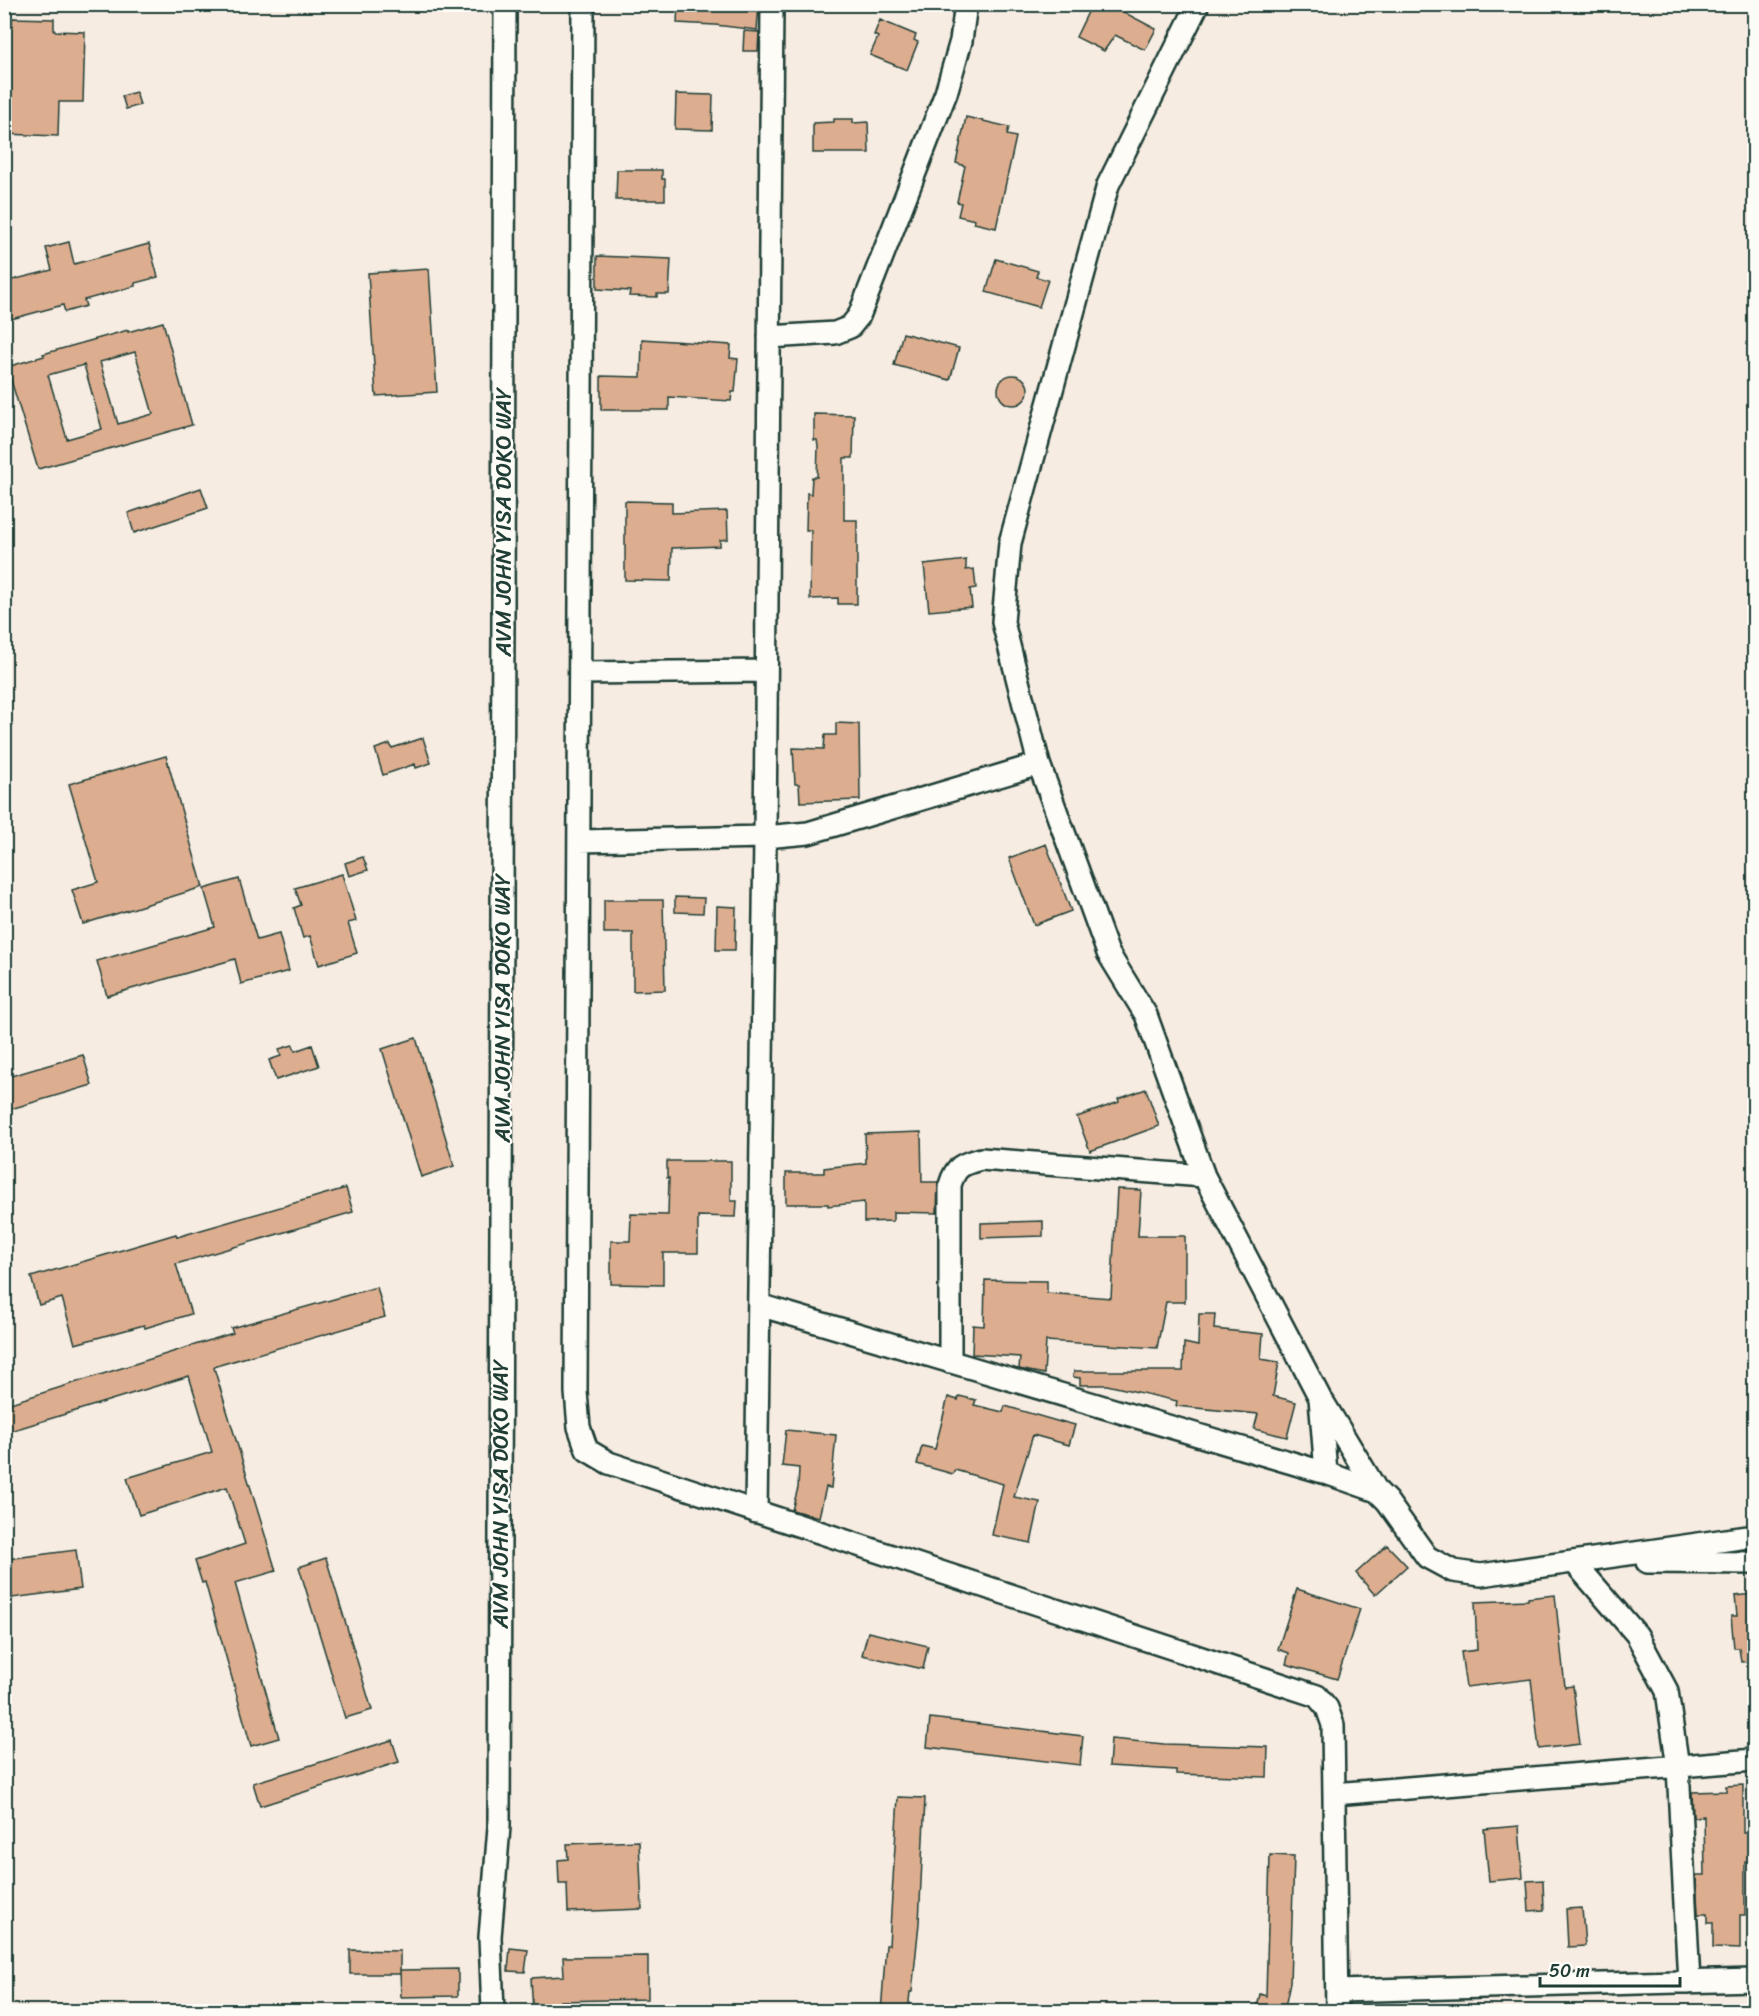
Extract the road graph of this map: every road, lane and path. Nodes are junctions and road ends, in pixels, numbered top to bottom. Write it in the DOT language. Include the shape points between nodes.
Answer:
graph roads {
  1 [pos="505,4"];
  2 [pos="583,4"];
  3 [pos="772,4"];
  4 [pos="966,4"];
  5 [pos="1198,4"];
  6 [pos="769,337"];
  7 [pos="766,671"];
  8 [pos="580,673"];
  9 [pos="1039,764"];
  10 [pos="765,837"];
  11 [pos="579,841"];
  12 [pos="1204,1176"];
  13 [pos="759,1305"];
  14 [pos="950,1362"];
  15 [pos="1320,1398"];
  16 [pos="1326,1473"];
  17 [pos="1377,1491"];
  18 [pos="756,1512"];
  19 [pos="1755,1536"];
  20 [pos="1574,1562"];
  21 [pos="1755,1563"];
  22 [pos="1755,1760"];
  23 [pos="1678,1767"];
  24 [pos="1334,1794"];
  25 [pos="1755,1980"];
  26 [pos="1689,1982"];
  27 [pos="1337,2001"];
  28 [pos="493,2012"];
  1 -- 28 [label="street, AVM JOHN YISA DOKO WAY" via="499,1815 490,1937"];
  2 -- 8 [label="street"];
  3 -- 6 [label="street"];
  4 -- 6 [label="street" via="961,41 946,93 859,316 850,327 835,333"];
  5 -- 9 [label="street" via="1108,185 1010,543 1003,622"];
  6 -- 7 [label="street"];
  7 -- 8 [label="street"];
  7 -- 10 [label="street"];
  8 -- 11 [label="street"];
  9 -- 10 [label="street" via="808,833"];
  9 -- 12 [label="street" via="1108,953 1146,1014"];
  10 -- 11 [label="street"];
  10 -- 13 [label="street"];
  11 -- 18 [label="street" via="579,1427 587,1450 609,1463"];
  12 -- 14 [label="street" via="981,1159 963,1164 954,1172 950,1185"];
  12 -- 15 [label="street"];
  13 -- 14 [label="street"];
  13 -- 18 [label="street"];
  14 -- 16 [label="street"];
  15 -- 16 [label="street"];
  15 -- 17 [label="street"];
  16 -- 17 [label="street"];
  17 -- 20 [label="street" via="1427,1557 1453,1571 1481,1575"];
  18 -- 24 [label="street" via="1317,1696 1328,1708 1334,1725"];
  19 -- 20 [label="street"];
  20 -- 21 [label="street"];
  20 -- 23 [label="street" via="1637,1635 1667,1691"];
  22 -- 23 [label="street"];
  23 -- 24 [label="street"];
  23 -- 26 [label="street"];
  24 -- 27 [label="street"];
  25 -- 26 [label="street"];
  26 -- 27 [label="street"];
}
